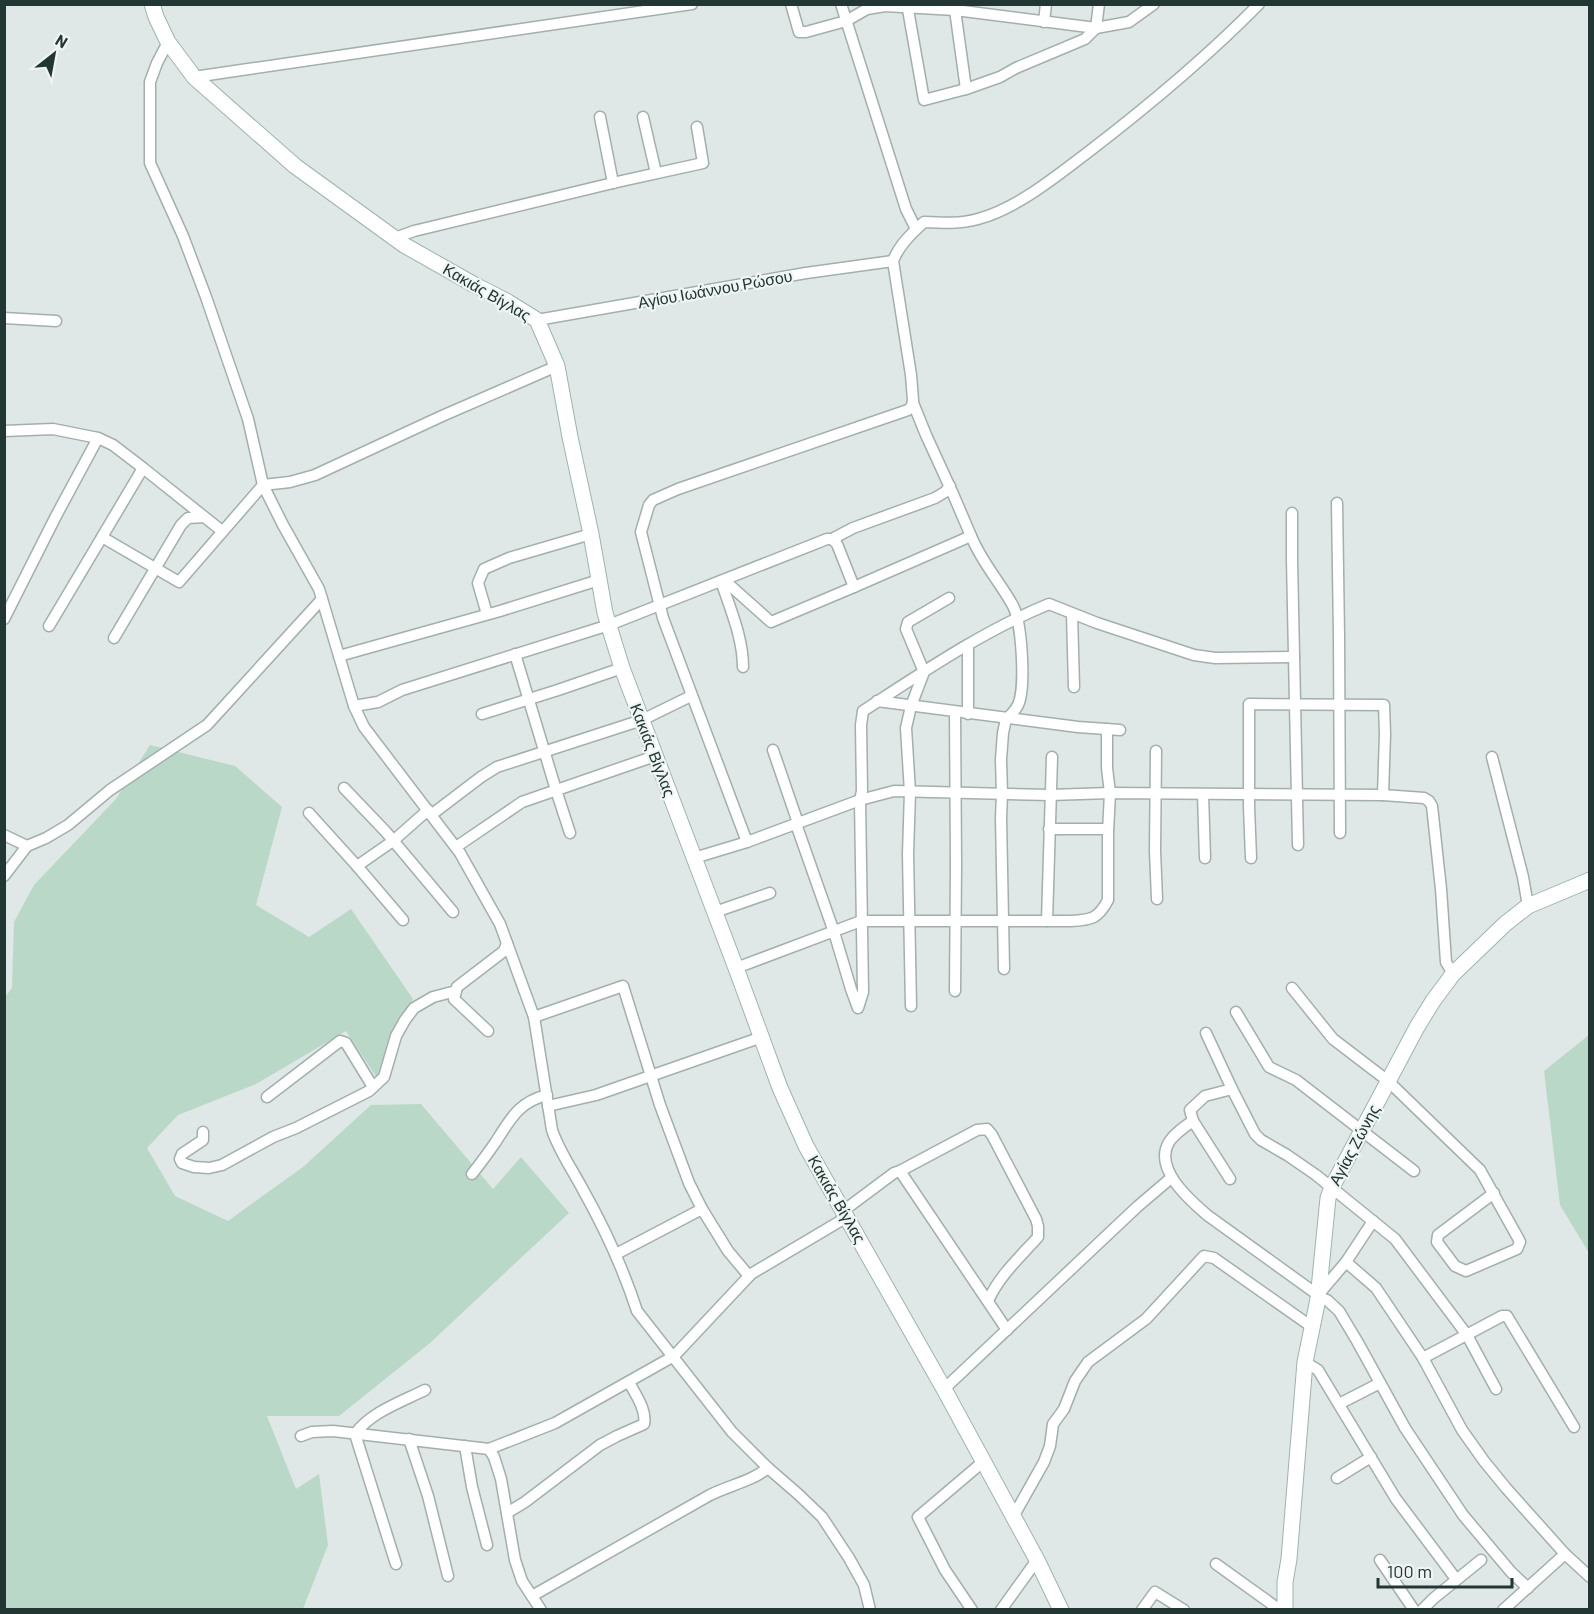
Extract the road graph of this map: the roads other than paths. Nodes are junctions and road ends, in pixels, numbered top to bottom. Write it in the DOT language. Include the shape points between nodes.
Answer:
graph roads {
  1 [pos="152,4"];
  2 [pos="692,4"];
  3 [pos="791,4"];
  4 [pos="841,4"];
  5 [pos="1002,4"];
  6 [pos="1046,4"];
  7 [pos="1099,4"];
  8 [pos="1154,4"];
  9 [pos="1259,4"];
  10 [pos="907,6"];
  11 [pos="867,7"];
  12 [pos="955,7"];
  13 [pos="1140,10"];
  14 [pos="1000,16"];
  15 [pos="846,21"];
  16 [pos="1044,22"];
  17 [pos="1096,28"];
  18 [pos="168,42"];
  19 [pos="194,77"];
  20 [pos="966,89"];
  21 [pos="600,117"];
  22 [pos="643,117"];
  23 [pos="697,127"];
  24 [pos="656,173"];
  25 [pos="613,183"];
  26 [pos="916,229"];
  27 [pos="395,238"];
  28 [pos="893,261"];
  29 [pos="4,318"];
  30 [pos="537,320"];
  31 [pos="56,321"];
  32 [pos="557,366"];
  33 [pos="913,403"];
  34 [pos="4,431"];
  35 [pos="98,438"];
  36 [pos="143,468"];
  37 [pos="263,485"];
  38 [pos="950,486"];
  39 [pos="1336,503"];
  40 [pos="1292,513"];
  41 [pos="204,517"];
  42 [pos="222,531"];
  43 [pos="591,534"];
  44 [pos="971,536"];
  45 [pos="102,537"];
  46 [pos="832,540"];
  47 [pos="154,568"];
  48 [pos="599,580"];
  49 [pos="722,580"];
  50 [pos="854,587"];
  51 [pos="949,598"];
  52 [pos="322,599"];
  53 [pos="659,604"];
  54 [pos="487,614"];
  55 [pos="1072,614"];
  56 [pos="1017,617"];
  57 [pos="4,619"];
  58 [pos="609,625"];
  59 [pos="49,626"];
  60 [pos="114,638"];
  61 [pos="968,645"];
  62 [pos="515,654"];
  63 [pos="339,656"];
  64 [pos="1294,657"];
  65 [pos="743,667"];
  66 [pos="622,668"];
  67 [pos="924,672"];
  68 [pos="1074,687"];
  69 [pos="691,696"];
  70 [pos="529,699"];
  71 [pos="877,701"];
  72 [pos="1295,704"];
  73 [pos="1339,705"];
  74 [pos="354,706"];
  75 [pos="911,706"];
  76 [pos="955,712"];
  77 [pos="482,714"];
  78 [pos="968,714"];
  79 [pos="1006,719"];
  80 [pos="642,720"];
  81 [pos="1107,729"];
  82 [pos="1120,730"];
  83 [pos="773,750"];
  84 [pos="1156,751"];
  85 [pos="544,753"];
  86 [pos="655,756"];
  87 [pos="1052,757"];
  88 [pos="1492,757"];
  89 [pos="344,788"];
  90 [pos="556,790"];
  91 [pos="910,792"];
  92 [pos="956,793"];
  93 [pos="1110,793"];
  94 [pos="1002,794"];
  95 [pos="1156,794"];
  96 [pos="1203,794"];
  97 [pos="1249,794"];
  98 [pos="1050,795"];
  99 [pos="1296,795"];
  100 [pos="1340,795"];
  101 [pos="1383,795"];
  102 [pos="860,800"];
  103 [pos="309,813"];
  104 [pos="429,813"];
  105 [pos="797,823"];
  106 [pos="1049,829"];
  107 [pos="1108,829"];
  108 [pos="570,833"];
  109 [pos="1340,833"];
  110 [pos="4,835"];
  111 [pos="393,841"];
  112 [pos="747,842"];
  113 [pos="1298,845"];
  114 [pos="27,846"];
  115 [pos="456,847"];
  116 [pos="694,858"];
  117 [pos="1205,858"];
  118 [pos="1251,858"];
  119 [pos="357,866"];
  120 [pos="4,876"];
  121 [pos="1590,880"];
  122 [pos="770,893"];
  123 [pos="1157,899"];
  124 [pos="1528,906"];
  125 [pos="453,912"];
  126 [pos="715,912"];
  127 [pos="403,920"];
  128 [pos="861,921"];
  129 [pos="909,921"];
  130 [pos="955,921"];
  131 [pos="1003,921"];
  132 [pos="1047,921"];
  133 [pos="834,932"];
  134 [pos="507,943"];
  135 [pos="736,968"];
  136 [pos="1004,969"];
  137 [pos="1453,974"];
  138 [pos="1292,988"];
  139 [pos="955,990"];
  140 [pos="456,991"];
  141 [pos="911,1006"];
  142 [pos="1236,1012"];
  143 [pos="534,1017"];
  144 [pos="488,1031"];
  145 [pos="1206,1033"];
  146 [pos="762,1037"];
  147 [pos="651,1076"];
  148 [pos="1388,1081"];
  149 [pos="373,1087"];
  150 [pos="1232,1089"];
  151 [pos="267,1097"];
  152 [pos="547,1100"];
  153 [pos="1193,1120"];
  154 [pos="1361,1131"];
  155 [pos="203,1132"];
  156 [pos="900,1170"];
  157 [pos="1414,1171"];
  158 [pos="472,1174"];
  159 [pos="1172,1178"];
  160 [pos="1230,1179"];
  161 [pos="1332,1187"];
  162 [pos="1494,1193"];
  163 [pos="702,1209"];
  164 [pos="845,1214"];
  165 [pos="1373,1221"];
  166 [pos="615,1254"];
  167 [pos="1346,1262"];
  168 [pos="749,1276"];
  169 [pos="1318,1297"];
  170 [pos="988,1301"];
  171 [pos="1312,1327"];
  172 [pos="1007,1330"];
  173 [pos="1467,1335"];
  174 [pos="674,1356"];
  175 [pos="1423,1358"];
  176 [pos="1305,1362"];
  177 [pos="629,1382"];
  178 [pos="1380,1383"];
  179 [pos="944,1389"];
  180 [pos="1496,1389"];
  181 [pos="425,1390"];
  182 [pos="1339,1404"];
  183 [pos="1574,1427"];
  184 [pos="355,1434"];
  185 [pos="301,1436"];
  186 [pos="409,1439"];
  187 [pos="465,1446"];
  188 [pos="489,1449"];
  189 [pos="1371,1457"];
  190 [pos="984,1461"];
  191 [pos="768,1468"];
  192 [pos="1338,1478"];
  193 [pos="507,1513"];
  194 [pos="1013,1517"];
  195 [pos="488,1545"];
  196 [pos="1565,1554"];
  197 [pos="1037,1560"];
  198 [pos="1380,1560"];
  199 [pos="1480,1560"];
  200 [pos="396,1564"];
  201 [pos="1216,1564"];
  202 [pos="448,1576"];
  203 [pos="1590,1577"];
  204 [pos="1456,1579"];
  205 [pos="1527,1588"];
  206 [pos="532,1596"];
  207 [pos="541,1610"];
  208 [pos="870,1610"];
  209 [pos="972,1610"];
  210 [pos="1001,1610"];
  211 [pos="1061,1610"];
  212 [pos="1142,1610"];
  213 [pos="1184,1610"];
  214 [pos="1282,1610"];
  215 [pos="1414,1610"];
  216 [pos="1422,1610"];
  217 [pos="1503,1610"];
  1 -- 18 [label="street, Κακιάς Βίγλας"];
  2 -- 19 [label="street"];
  3 -- 15 [label="street" via="799,32"];
  4 -- 15 [label="street"];
  5 -- 14 [label="street"];
  6 -- 16 [label="street"];
  7 -- 17 [label="street"];
  8 -- 13 [label="street"];
  9 -- 26 [label="street" via="1153,102 1011,206 981,219 958,224 924,222"];
  10 -- 11 [label="street"];
  10 -- 12 [label="street"];
  10 -- 20 [label="street" via="924,100"];
  11 -- 15 [label="street"];
  12 -- 14 [label="street"];
  12 -- 20 [label="street"];
  13 -- 17 [label="street" via="1128,22"];
  14 -- 16 [label="street"];
  15 -- 26 [label="street" via="906,209"];
  16 -- 17 [label="street"];
  17 -- 20 [label="street" via="1085,39"];
  18 -- 19 [label="street, Κακιάς Βίγλας"];
  18 -- 37 [label="street" via="150,82 150,163 206,297 248,419"];
  19 -- 27 [label="street, Κακιάς Βίγλας" via="295,166"];
  21 -- 25 [label="street"];
  22 -- 24 [label="street"];
  23 -- 24 [label="street" via="702,163"];
  24 -- 25 [label="street"];
  25 -- 27 [label="street"];
  26 -- 28 [label="street"];
  27 -- 30 [label="street, Κακιάς Βίγλας"];
  28 -- 30 [label="street, Αγίου Ιωάννου Ρώσου"];
  28 -- 33 [label="street"];
  29 -- 31 [label="street"];
  30 -- 32 [label="street, Κακιάς Βίγλας"];
  32 -- 37 [label="street" via="315,475"];
  32 -- 43 [label="street, Κακιάς Βίγλας"];
  33 -- 38 [label="street"];
  33 -- 53 [label="street" via="908,410 653,500 640,532"];
  34 -- 35 [label="street" via="53,429"];
  35 -- 36 [label="street"];
  35 -- 57 [label="street"];
  36 -- 41 [label="street"];
  36 -- 45 [label="street"];
  37 -- 42 [label="street"];
  37 -- 52 [label="street"];
  38 -- 44 [label="street"];
  38 -- 46 [label="street" via="935,498"];
  39 -- 73 [label="street"];
  40 -- 64 [label="street"];
  41 -- 42 [label="street"];
  41 -- 47 [label="street" via="188,518 181,525"];
  42 -- 47 [label="street" via="179,582"];
  43 -- 48 [label="street, Κακιάς Βίγλας"];
  43 -- 54 [label="street" via="484,569 478,583"];
  44 -- 50 [label="street"];
  44 -- 56 [label="street" via="1012,602"];
  45 -- 47 [label="street"];
  45 -- 59 [label="street"];
  46 -- 49 [label="street"];
  46 -- 50 [label="street"];
  47 -- 60 [label="street"];
  48 -- 54 [label="street"];
  48 -- 58 [label="street, Κακιάς Βίγλας"];
  49 -- 50 [label="street" via="771,622"];
  49 -- 53 [label="street"];
  49 -- 65 [label="street" via="743,653"];
  51 -- 67 [label="street" via="908,622 906,629"];
  52 -- 63 [label="street"];
  52 -- 114 [label="street" via="207,725 110,790 68,825"];
  53 -- 58 [label="street"];
  53 -- 69 [label="street"];
  54 -- 63 [label="street"];
  55 -- 56 [label="street" via="1049,604"];
  55 -- 64 [label="street" via="1194,655"];
  55 -- 68 [label="street"];
  56 -- 61 [label="street"];
  56 -- 79 [label="street" via="1020,697"];
  58 -- 62 [label="street"];
  58 -- 66 [label="street, Κακιάς Βίγλας"];
  61 -- 67 [label="street"];
  61 -- 78 [label="street"];
  62 -- 70 [label="street"];
  62 -- 74 [label="street" via="402,690 378,702"];
  63 -- 74 [label="street"];
  64 -- 72 [label="street"];
  66 -- 70 [label="street"];
  66 -- 80 [label="street, Κακιάς Βίγλας"];
  67 -- 71 [label="street"];
  67 -- 75 [label="street"];
  69 -- 80 [label="street"];
  69 -- 112 [label="street"];
  70 -- 77 [label="street"];
  70 -- 85 [label="street"];
  71 -- 75 [label="street"];
  71 -- 102 [label="street" via="863,711"];
  72 -- 73 [label="street"];
  72 -- 97 [label="street" via="1249,704"];
  72 -- 99 [label="street"];
  73 -- 100 [label="street"];
  73 -- 101 [label="street" via="1384,705"];
  74 -- 104 [label="street" via="364,727"];
  75 -- 76 [label="street"];
  75 -- 91 [label="street" via="906,728"];
  76 -- 78 [label="street"];
  76 -- 92 [label="street"];
  78 -- 79 [label="street"];
  79 -- 81 [label="street"];
  79 -- 94 [label="street"];
  80 -- 85 [label="street"];
  80 -- 86 [label="street, Κακιάς Βίγλας"];
  81 -- 82 [label="street"];
  81 -- 93 [label="street"];
  83 -- 105 [label="street"];
  84 -- 95 [label="street"];
  85 -- 90 [label="street"];
  85 -- 104 [label="street" via="497,767"];
  86 -- 90 [label="street"];
  86 -- 116 [label="street, Κακιάς Βίγλας"];
  87 -- 98 [label="street"];
  88 -- 124 [label="street"];
  89 -- 111 [label="street"];
  90 -- 108 [label="street"];
  90 -- 115 [label="street" via="522,802"];
  91 -- 92 [label="street"];
  91 -- 102 [label="street" via="894,791"];
  91 -- 129 [label="street"];
  92 -- 94 [label="street"];
  92 -- 130 [label="street"];
  93 -- 95 [label="street"];
  93 -- 98 [label="street"];
  93 -- 107 [label="street"];
  94 -- 98 [label="street"];
  94 -- 131 [label="street"];
  95 -- 96 [label="street"];
  95 -- 123 [label="street"];
  96 -- 97 [label="street"];
  96 -- 117 [label="street"];
  97 -- 99 [label="street"];
  97 -- 118 [label="street"];
  98 -- 106 [label="street"];
  99 -- 100 [label="street"];
  99 -- 113 [label="street"];
  100 -- 101 [label="street"];
  100 -- 109 [label="street"];
  101 -- 137 [label="street" via="1424,798 1432,806 1446,962"];
  102 -- 105 [label="street"];
  102 -- 128 [label="street"];
  103 -- 119 [label="street"];
  104 -- 111 [label="street"];
  104 -- 115 [label="street"];
  105 -- 112 [label="street"];
  105 -- 133 [label="street"];
  106 -- 107 [label="street"];
  106 -- 132 [label="street"];
  107 -- 132 [label="street" via="1108,900 1103,910 1087,920"];
  110 -- 114 [label="street"];
  111 -- 119 [label="street"];
  111 -- 125 [label="street"];
  112 -- 116 [label="street"];
  114 -- 120 [label="street"];
  115 -- 134 [label="street"];
  116 -- 126 [label="street, Κακιάς Βίγλας"];
  119 -- 127 [label="street"];
  121 -- 124 [label="street, Αγίας Ζώνης"];
  122 -- 126 [label="street"];
  124 -- 137 [label="street, Αγίας Ζώνης"];
  126 -- 135 [label="street, Κακιάς Βίγλας"];
  128 -- 129 [label="street"];
  128 -- 133 [label="street"];
  128 -- 133 [label="street" via="863,992 858,1008"];
  129 -- 130 [label="street"];
  129 -- 141 [label="street"];
  130 -- 131 [label="street"];
  130 -- 139 [label="street"];
  131 -- 132 [label="street"];
  131 -- 136 [label="street"];
  133 -- 135 [label="street"];
  134 -- 140 [label="street" via="504,951"];
  134 -- 143 [label="street"];
  135 -- 146 [label="street, Κακιάς Βίγλας"];
  137 -- 148 [label="street, Αγίας Ζώνης" via="1433,1000"];
  138 -- 148 [label="street" via="1333,1039"];
  140 -- 144 [label="street" via="454,999"];
  140 -- 149 [label="street" via="433,997 414,1008 396,1036 384,1077"];
  142 -- 154 [label="street" via="1269,1067 1296,1080"];
  143 -- 147 [label="street" via="623,986"];
  143 -- 152 [label="street"];
  145 -- 150 [label="street"];
  146 -- 147 [label="street"];
  146 -- 164 [label="street, Κακιάς Βίγλας" via="806,1146"];
  147 -- 152 [label="street" via="596,1095"];
  147 -- 163 [label="street"];
  148 -- 154 [label="street, Αγίας Ζώνης"];
  148 -- 162 [label="street" via="1480,1170"];
  149 -- 151 [label="street" via="346,1042 340,1041"];
  149 -- 155 [label="street" via="222,1165 209,1168 182,1163 182,1154 203,1140"];
  150 -- 153 [label="street" via="1205,1096 1190,1110"];
  150 -- 161 [label="street" via="1261,1140"];
  152 -- 158 [label="street" via="536,1097 514,1113"];
  152 -- 166 [label="street" via="556,1143"];
  153 -- 159 [label="street" via="1167,1145 1166,1160"];
  153 -- 160 [label="street"];
  154 -- 157 [label="street"];
  154 -- 161 [label="street, Αγίας Ζώνης"];
  156 -- 164 [label="street"];
  156 -- 170 [label="street"];
  156 -- 170 [label="street" via="977,1130 987,1129 992,1135 1035,1219 1038,1237 994,1287"];
  159 -- 169 [label="street" via="1207,1215"];
  159 -- 172 [label="street"];
  161 -- 165 [label="street"];
  161 -- 169 [label="street, Αγίας Ζώνης"];
  162 -- 162 [label="street" via="1438,1235 1437,1242 1459,1269 1466,1271 1517,1249 1520,1242"];
  163 -- 166 [label="street"];
  163 -- 168 [label="street"];
  164 -- 168 [label="street"];
  164 -- 179 [label="street, Κακιάς Βίγλας"];
  165 -- 167 [label="street"];
  165 -- 173 [label="street" via="1395,1239"];
  166 -- 174 [label="street" via="637,1311"];
  167 -- 169 [label="street"];
  167 -- 175 [label="street" via="1376,1288"];
  168 -- 174 [label="street"];
  169 -- 171 [label="street, Αγίας Ζώνης"];
  169 -- 178 [label="street" via="1339,1311"];
  170 -- 172 [label="street"];
  171 -- 176 [label="street, Αγίας Ζώνης"];
  171 -- 194 [label="street" via="1214,1258 1204,1256 1146,1319 1088,1362 1053,1424 1044,1462"];
  172 -- 179 [label="street"];
  173 -- 175 [label="street"];
  173 -- 180 [label="street"];
  173 -- 183 [label="street" via="1507,1316"];
  174 -- 177 [label="street"];
  174 -- 191 [label="street" via="732,1432"];
  175 -- 196 [label="street" via="1462,1430 1484,1461"];
  176 -- 182 [label="street" via="1318,1370"];
  176 -- 214 [label="street, Αγίας Ζώνης"];
  177 -- 188 [label="street" via="555,1424"];
  177 -- 193 [label="street" via="644,1424 600,1445"];
  178 -- 182 [label="street"];
  178 -- 205 [label="street" via="1419,1452 1463,1515"];
  179 -- 190 [label="street, Κακιάς Βίγλας"];
  181 -- 184 [label="street" via="375,1415"];
  182 -- 189 [label="street"];
  184 -- 185 [label="street" via="323,1431"];
  184 -- 186 [label="street"];
  184 -- 200 [label="street"];
  186 -- 187 [label="street"];
  186 -- 202 [label="street"];
  187 -- 188 [label="street"];
  187 -- 195 [label="street"];
  188 -- 193 [label="street" via="501,1479"];
  189 -- 192 [label="street"];
  189 -- 204 [label="street" via="1396,1499"];
  190 -- 194 [label="street, Κακιάς Βίγλας"];
  190 -- 209 [label="street" via="918,1517 945,1570"];
  191 -- 206 [label="street" via="755,1478 710,1495"];
  191 -- 208 [label="street" via="822,1517 864,1585"];
  193 -- 206 [label="street" via="515,1560"];
  194 -- 197 [label="street, Κακιάς Βίγλας"];
  196 -- 203 [label="street"];
  196 -- 205 [label="street"];
  197 -- 210 [label="street"];
  197 -- 211 [label="street, Κακιάς Βίγλας"];
  198 -- 215 [label="street"];
  199 -- 204 [label="street"];
  201 -- 214 [label="street"];
  204 -- 216 [label="street"];
  205 -- 217 [label="street"];
  206 -- 207 [label="street"];
  212 -- 213 [label="street" via="1155,1592"];
}
